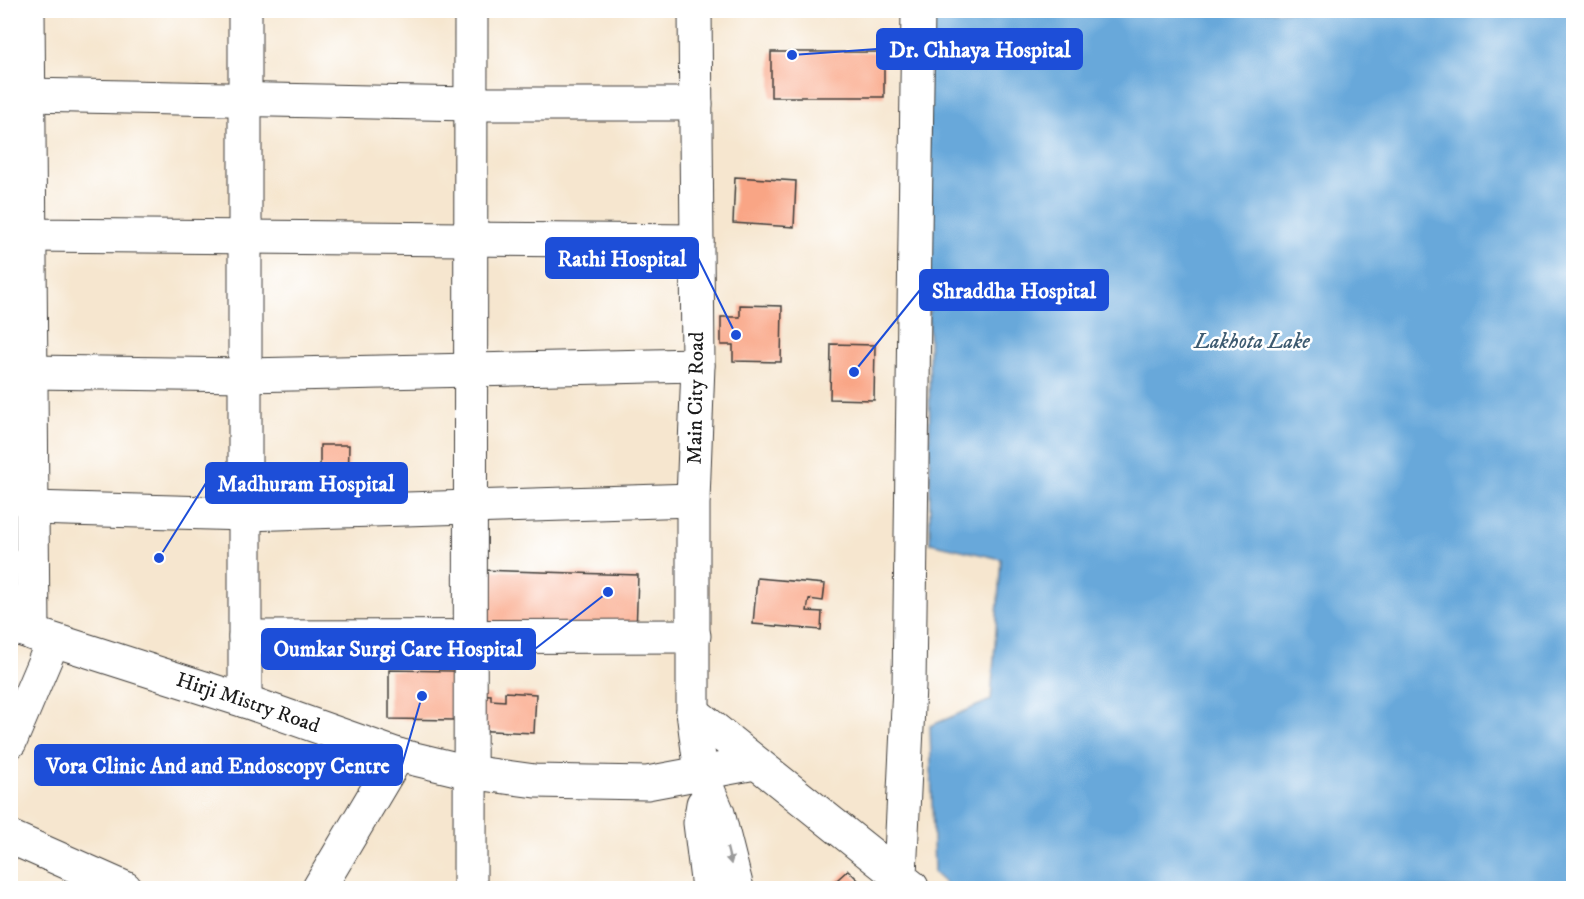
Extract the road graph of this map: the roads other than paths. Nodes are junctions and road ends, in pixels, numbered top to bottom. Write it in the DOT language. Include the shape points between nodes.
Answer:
graph roads {
  1 [pos="245,10"];
  2 [pos="471,10"];
  3 [pos="695,10"];
  4 [pos="918,10"];
  5 [pos="22,18"];
  6 [pos="28,95"];
  7 [pos="245,100"];
  8 [pos="471,104"];
  9 [pos="696,104"];
  10 [pos="20,230"];
  11 [pos="245,238"];
  12 [pos="470,240"];
  13 [pos="697,241"];
  14 [pos="698,365"];
  15 [pos="470,371"];
  16 [pos="31,372"];
  17 [pos="245,375"];
  18 [pos="693,500"];
  19 [pos="23,502"];
  20 [pos="470,508"];
  21 [pos="245,514"];
  22 [pos="32,634"];
  23 [pos="694,636"];
  24 [pos="244,637"];
  25 [pos="470,638"];
  26 [pos="244,701"];
  27 [pos="693,712"];
  28 [pos="10,742"];
  29 [pos="398,755"];
  30 [pos="755,763"];
  31 [pos="469,771"];
  32 [pos="703,778"];
  33 [pos="10,837"];
  34 [pos="907,882"];
  35 [pos="125,888"];
  36 [pos="319,888"];
  37 [pos="470,888"];
  38 [pos="708,888"];
  39 [pos="737,888"];
  1 -- 7 [label="street"];
  2 -- 8 [label="street"];
  3 -- 9 [label="street, Main City Road"];
  4 -- 34 [label="street"];
  5 -- 6 [label="street"];
  6 -- 7 [label="street"];
  6 -- 10 [label="street"];
  7 -- 8 [label="street"];
  7 -- 11 [label="street"];
  8 -- 9 [label="street"];
  8 -- 12 [label="street"];
  9 -- 13 [label="street, Main City Road"];
  10 -- 11 [label="street"];
  10 -- 16 [label="street"];
  11 -- 12 [label="street"];
  11 -- 17 [label="street"];
  12 -- 13 [label="street"];
  12 -- 15 [label="street"];
  13 -- 14 [label="street, Main City Road"];
  14 -- 15 [label="street"];
  14 -- 18 [label="street, Main City Road"];
  15 -- 17 [label="street"];
  15 -- 20 [label="street"];
  16 -- 17 [label="street"];
  16 -- 19 [label="street"];
  17 -- 21 [label="street"];
  18 -- 20 [label="street"];
  18 -- 23 [label="street, Main City Road"];
  19 -- 21 [label="street"];
  19 -- 22 [label="street"];
  20 -- 21 [label="street"];
  20 -- 25 [label="street"];
  21 -- 24 [label="street"];
  22 -- 26 [label="street, Hirji Mistry Road"];
  22 -- 28 [label="street"];
  23 -- 25 [label="street"];
  23 -- 27 [label="street, Main City Road"];
  24 -- 25 [label="street"];
  24 -- 26 [label="street"];
  25 -- 31 [label="street"];
  26 -- 29 [label="street, Hirji Mistry Road"];
  27 -- 30 [label="street"];
  27 -- 32 [label="street, Main City Road"];
  29 -- 31 [label="street, Hirji Mistry Road"];
  29 -- 36 [label="street"];
  30 -- 32 [label="street, Hirji Mistry Road"];
  30 -- 34 [label="street"];
  31 -- 32 [label="street, Hirji Mistry Road" via="535,781 647,783"];
  31 -- 37 [label="street"];
  32 -- 38 [label="street, Main City Road" via="700,823"];
  32 -- 39 [label="street, Main City Road, one-way" via="718,813"];
  33 -- 35 [label="street"];
}
